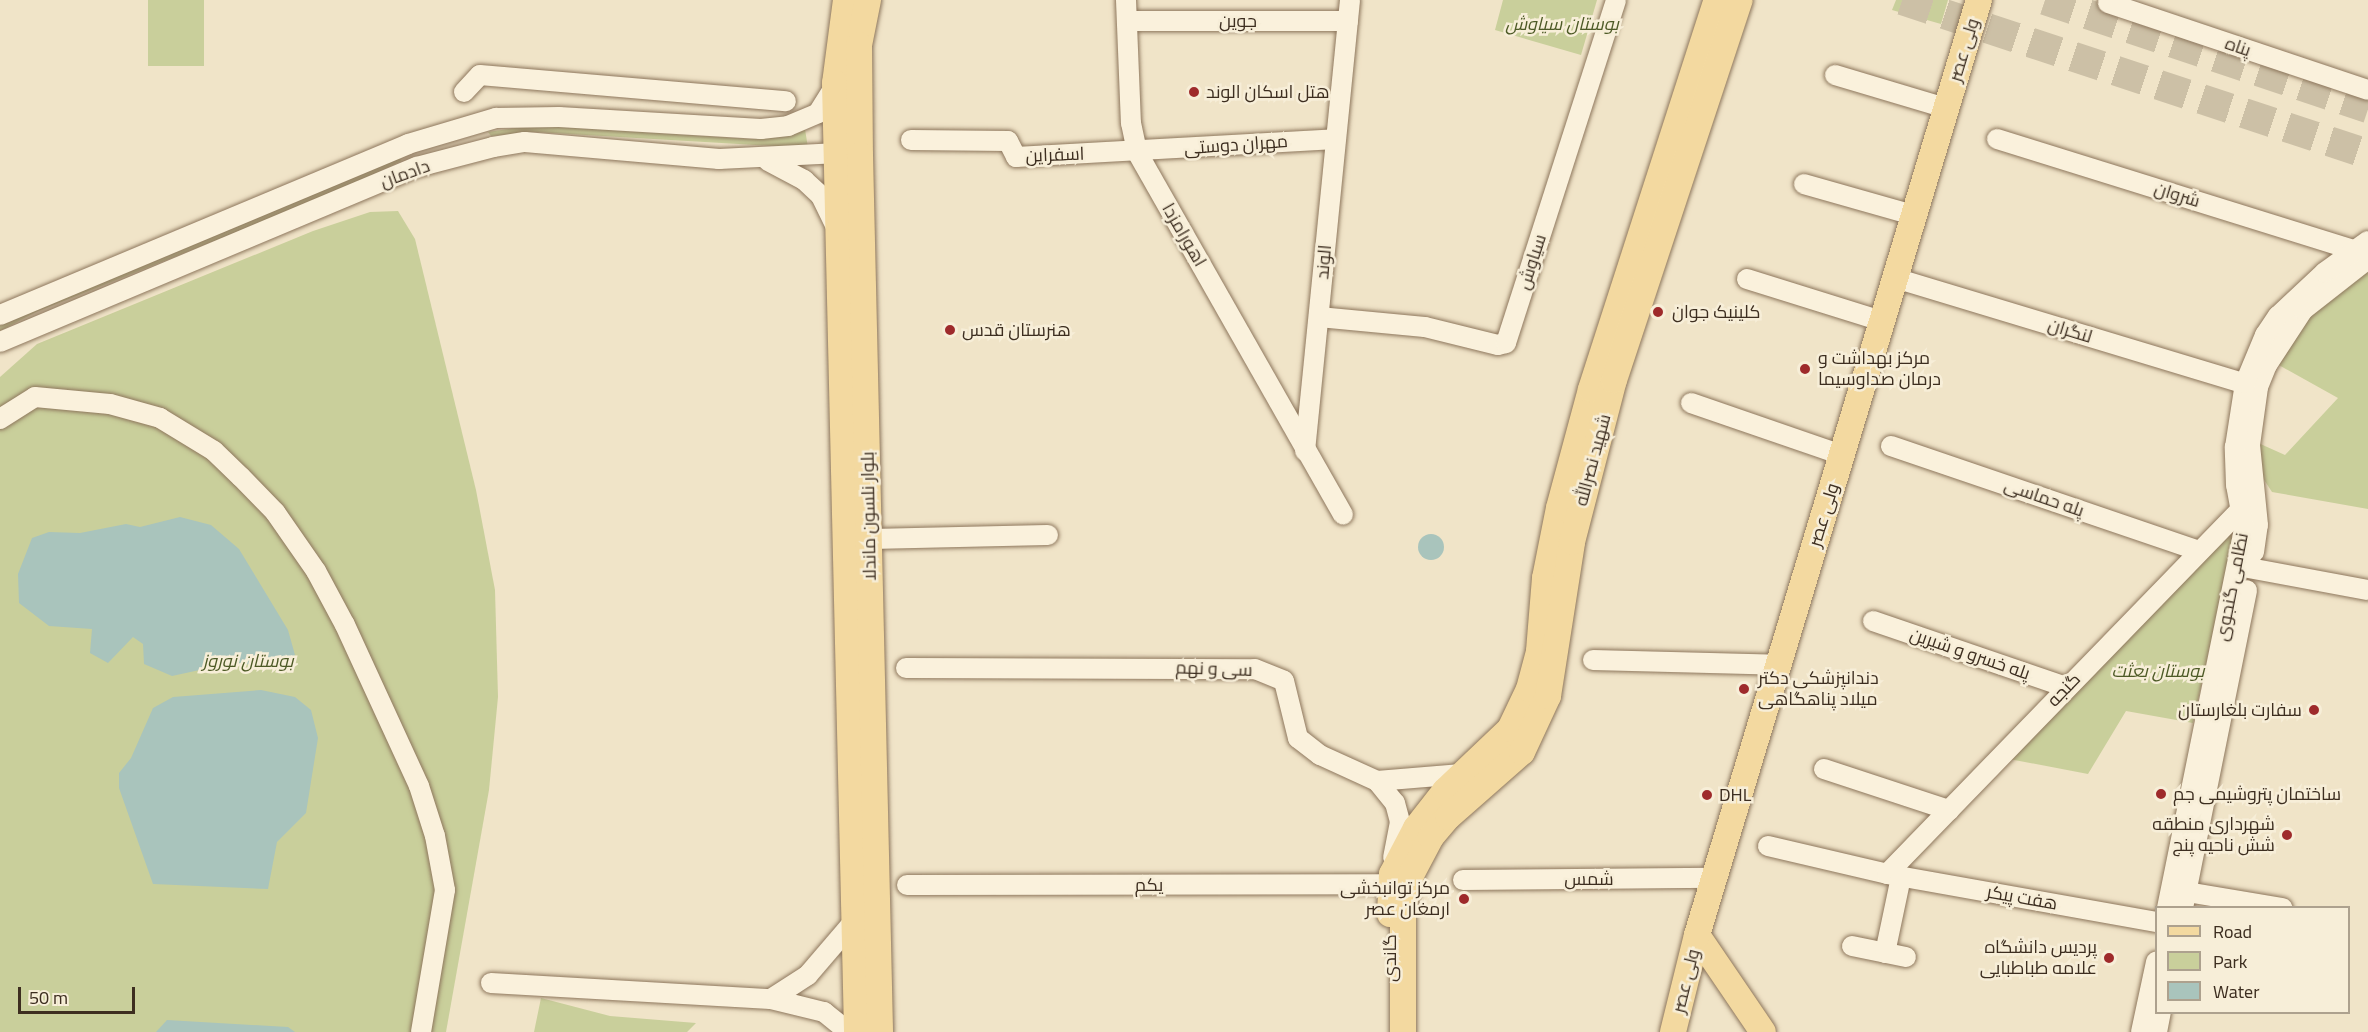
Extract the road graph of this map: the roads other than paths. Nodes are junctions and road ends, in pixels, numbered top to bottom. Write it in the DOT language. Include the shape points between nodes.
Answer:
graph roads {
  1 [pos="846,0"];
  2 [pos="868,0"];
  3 [pos="1126,0"];
  4 [pos="1350,0"];
  5 [pos="1616,0"];
  6 [pos="1717,0"];
  7 [pos="1740,0"];
  8 [pos="1979,0"];
  9 [pos="2108,3"];
  10 [pos="1127,21"];
  11 [pos="1348,21"];
  12 [pos="859,45"];
  13 [pos="1835,75"];
  14 [pos="835,83"];
  15 [pos="2368,90"];
  16 [pos="464,92"];
  17 [pos="786,101"];
  18 [pos="1946,108"];
  19 [pos="445,133"];
  20 [pos="1335,139"];
  21 [pos="1997,139"];
  22 [pos="911,140"];
  23 [pos="1137,152"];
  24 [pos="839,153"];
  25 [pos="450,158"];
  26 [pos="765,160"];
  27 [pos="1804,184"];
  28 [pos="1913,215"];
  29 [pos="842,250"];
  30 [pos="2365,252"];
  31 [pos="1895,278"];
  32 [pos="1747,279"];
  33 [pos="0,315"];
  34 [pos="1319,317"];
  35 [pos="1882,321"];
  36 [pos="0,342"];
  37 [pos="2251,385"];
  38 [pos="1691,403"];
  39 [pos="0,419"];
  40 [pos="1891,446"];
  41 [pos="1305,451"];
  42 [pos="1842,455"];
  43 [pos="2249,501"];
  44 [pos="1343,514"];
  45 [pos="1048,535"];
  46 [pos="870,539"];
  47 [pos="2197,550"];
  48 [pos="2245,568"];
  49 [pos="2368,590"];
  50 [pos="1873,621"];
  51 [pos="1593,660"];
  52 [pos="1778,665"];
  53 [pos="906,668"];
  54 [pos="2066,687"];
  55 [pos="1824,769"];
  56 [pos="1462,774"];
  57 [pos="1377,781"];
  58 [pos="1949,810"];
  59 [pos="1768,846"];
  60 [pos="1894,876"];
  61 [pos="1714,878"];
  62 [pos="1463,880"];
  63 [pos="1396,882"];
  64 [pos="907,885"];
  65 [pos="2176,899"];
  66 [pos="2258,906"];
  67 [pos="855,920"];
  68 [pos="2155,922"];
  69 [pos="1698,935"];
  70 [pos="1852,946"];
  71 [pos="1885,953"];
  72 [pos="1906,957"];
  73 [pos="2155,971"];
  74 [pos="491,983"];
  75 [pos="771,999"];
  76 [pos="2161,1014"];
  77 [pos="421,1032"];
  78 [pos="849,1032"];
  79 [pos="857,1032"];
  80 [pos="880,1032"];
  81 [pos="1389,1032"];
  82 [pos="1403,1032"];
  83 [pos="1673,1032"];
  84 [pos="1763,1032"];
  85 [pos="2141,1032"];
  86 [pos="2157,1032"];
  1 -- 14 [label="main road, بلوار نلسون ماندلا"];
  2 -- 12 [label="main road, بلوار نلسون ماندلا"];
  3 -- 10 [label="street, اهورامزدا"];
  4 -- 11 [label="street, الوند"];
  5 -- 34 [label="street, سیاوش" via="1506,343 1498,345 1425,327"];
  6 -- 56 [label="main road, شهید نصرالله" via="1612,325 1562,497 1545,578 1539,651 1529,689 1510,729"];
  7 -- 63 [label="main road, شهید نصرالله" via="1614,380 1572,542 1548,696 1522,752 1437,830 1415,865"];
  8 -- 18 [label="main road, ولی عصر"];
  9 -- 15 [label="street, پناه"];
  10 -- 11 [label="street, جوین"];
  10 -- 23 [label="street, اهورامزدا" via="1131,123"];
  11 -- 20 [label="street, الوند"];
  12 -- 24 [label="main road" via="849,117"];
  12 -- 46 [label="main road, بلوار نلسون ماندلا"];
  13 -- 18 [label="street"];
  14 -- 19 [label="street, دادمان" via="825,107 818,113 776,128 515,115"];
  14 -- 24 [label="main road, بلوار نلسون ماندلا"];
  16 -- 17 [label="street" via="480,75"];
  18 -- 28 [label="main road, ولی عصر"];
  19 -- 25 [label="street"];
  19 -- 33 [label="street, دادمان" via="203,227"];
  20 -- 23 [label="street, مهران دوستی"];
  20 -- 34 [label="street, الوند"];
  21 -- 30 [label="street, شروان"];
  22 -- 23 [label="street, اسفراین" via="1008,141 1016,157"];
  23 -- 41 [label="street, اهورامزدا"];
  24 -- 26 [label="street, دادمان"];
  24 -- 29 [label="main road, بلوار نلسون ماندلا"];
  25 -- 26 [label="street, دادمان" via="525,142 679,157"];
  25 -- 36 [label="street, دادمان" via="417,167"];
  26 -- 29 [label="street" via="789,170 821,196"];
  27 -- 28 [label="street"];
  28 -- 31 [label="main road, ولی عصر"];
  29 -- 67 [label="main road, بلوار نلسون ماندلا"];
  30 -- 37 [label="street, نظامی گنجوی" via="2325,272 2278,316 2265,335"];
  31 -- 35 [label="main road, ولی عصر"];
  31 -- 37 [label="street, لنگران"];
  32 -- 35 [label="street"];
  34 -- 41 [label="street, الوند"];
  35 -- 42 [label="main road, ولی عصر"];
  37 -- 43 [label="street, نظامی گنجوی" via="2235,447"];
  38 -- 42 [label="street"];
  39 -- 77 [label="street" via="35,397 110,404 160,418 214,451 241,477 275,512 316,571 419,786 446,882 443,920"];
  40 -- 47 [label="street, پله حماسی"];
  41 -- 44 [label="street"];
  42 -- 52 [label="main road, ولی عصر"];
  43 -- 47 [label="street, گنجه"];
  43 -- 48 [label="street, نظامی گنجوی" via="2244,528"];
  45 -- 46 [label="street"];
  46 -- 80 [label="main road, بلوار نلسون ماندلا"];
  47 -- 54 [label="street, گنجه"];
  48 -- 49 [label="street"];
  48 -- 65 [label="street, نظامی گنجوی"];
  50 -- 54 [label="street, پله خسرو و شیرین"];
  51 -- 52 [label="street"];
  52 -- 61 [label="main road, ولی عصر"];
  53 -- 57 [label="street, سی و نهم" via="1244,667 1266,671 1279,676 1288,687 1302,743"];
  54 -- 58 [label="street, گنجه"];
  55 -- 58 [label="street"];
  56 -- 57 [label="street"];
  56 -- 63 [label="main road, شهید نصرالله" via="1416,828"];
  57 -- 63 [label="street" via="1395,803 1400,822"];
  58 -- 60 [label="street, گنجه"];
  59 -- 60 [label="street, هفت پیکر"];
  60 -- 68 [label="street, هفت پیکر"];
  60 -- 71 [label="street"];
  61 -- 62 [label="street, شمس"];
  61 -- 69 [label="main road, ولی عصر"];
  63 -- 64 [label="street, یکم"];
  63 -- 81 [label="main road, گاندی"];
  63 -- 82 [label="main road, گاندی" via="1402,914"];
  65 -- 66 [label="street"];
  67 -- 75 [label="street" via="808,975"];
  67 -- 79 [label="main road, بلوار نلسون ماندلا"];
  69 -- 83 [label="main road, ولی عصر"];
  69 -- 84 [label="main road"];
  70 -- 71 [label="street"];
  71 -- 72 [label="street"];
  73 -- 85 [label="street"];
  74 -- 75 [label="street"];
  75 -- 78 [label="street" via="824,1012"];
  76 -- 86 [label="street"];
}
